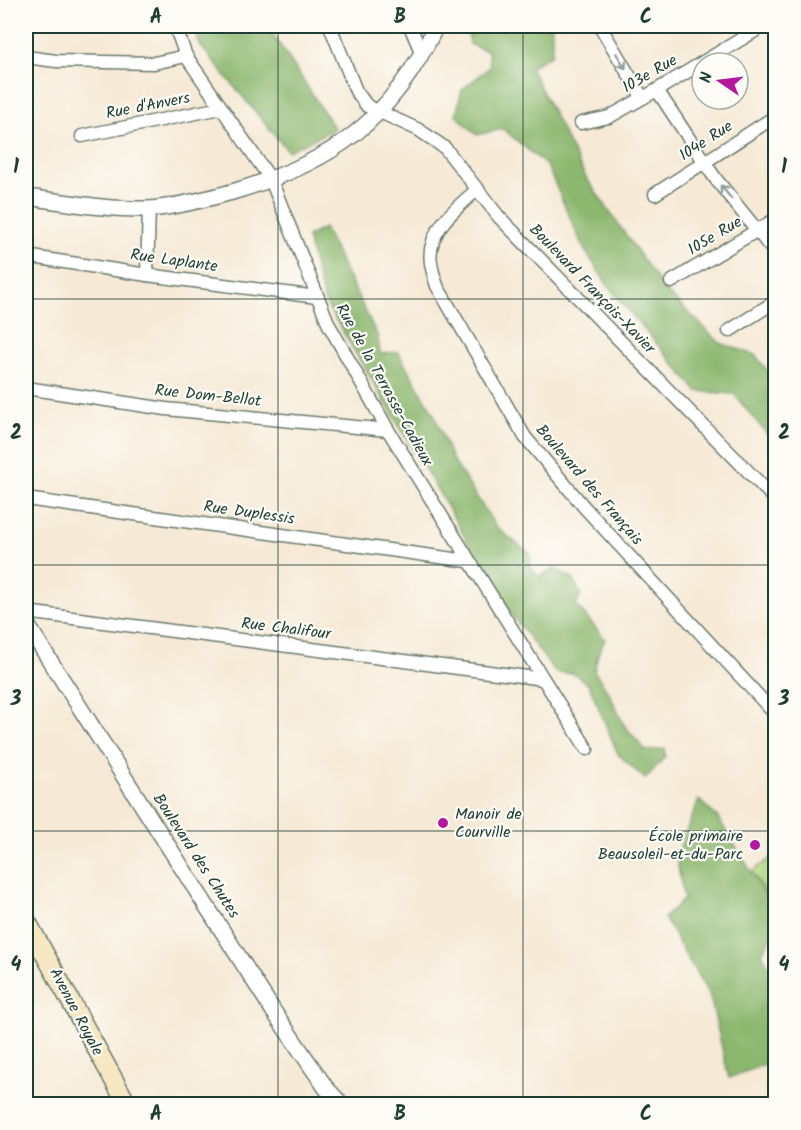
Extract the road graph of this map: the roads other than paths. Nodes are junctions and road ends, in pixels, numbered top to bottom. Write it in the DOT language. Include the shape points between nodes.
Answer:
graph roads {
  1 [pos="174,26"];
  2 [pos="330,26"];
  3 [pos="410,26"];
  4 [pos="436,26"];
  5 [pos="600,26"];
  6 [pos="763,26"];
  7 [pos="422,54"];
  8 [pos="186,56"];
  9 [pos="26,57"];
  10 [pos="657,90"];
  11 [pos="642,97"];
  12 [pos="221,108"];
  13 [pos="379,112"];
  14 [pos="776,116"];
  15 [pos="581,123"];
  16 [pos="82,136"];
  17 [pos="704,161"];
  18 [pos="271,180"];
  19 [pos="478,189"];
  20 [pos="655,194"];
  21 [pos="26,197"];
  22 [pos="149,209"];
  23 [pos="776,219"];
  24 [pos="757,230"];
  25 [pos="776,254"];
  26 [pos="26,256"];
  27 [pos="147,275"];
  28 [pos="671,282"];
  29 [pos="317,297"];
  30 [pos="776,301"];
  31 [pos="729,331"];
  32 [pos="26,388"];
  33 [pos="388,430"];
  34 [pos="26,499"];
  35 [pos="776,500"];
  36 [pos="468,561"];
  37 [pos="26,610"];
  38 [pos="26,623"];
  39 [pos="543,679"];
  40 [pos="776,715"];
  41 [pos="587,750"];
  42 [pos="26,920"];
  43 [pos="127,1104"];
  44 [pos="341,1104"];
  1 -- 8 [label="street, Rue de la Terrasse-Cadieux"];
  2 -- 13 [label="street, Boulevard François-Xavier" via="356,91 367,106"];
  3 -- 7 [label="street"];
  4 -- 7 [label="street"];
  5 -- 11 [label="street, one-way"];
  6 -- 10 [label="street, 103e Rue"];
  7 -- 13 [label="street"];
  8 -- 9 [label="street" via="154,63"];
  8 -- 12 [label="street, Rue de la Terrasse-Cadieux"];
  10 -- 11 [label="street, 103e Rue"];
  10 -- 17 [label="street"];
  11 -- 15 [label="street, 103e Rue" via="609,117"];
  12 -- 16 [label="street, Rue d'Anvers"];
  12 -- 18 [label="street, Rue de la Terrasse-Cadieux"];
  13 -- 18 [label="street" via="340,146"];
  13 -- 19 [label="street, Boulevard François-Xavier" via="431,137 445,148"];
  14 -- 17 [label="street, 104e Rue"];
  17 -- 20 [label="street, 104e Rue"];
  24 -- 17 [label="street, one-way"];
  18 -- 22 [label="street" via="215,197"];
  18 -- 29 [label="street, Rue de la Terrasse-Cadieux"];
  19 -- 35 [label="street, Boulevard François-Xavier" via="500,217"];
  19 -- 40 [label="street, Boulevard des Français" via="447,216 433,240 430,261 437,286 525,437 585,508"];
  21 -- 22 [label="street"];
  22 -- 27 [label="street"];
  23 -- 24 [label="street, 105e Rue"];
  24 -- 25 [label="street"];
  24 -- 28 [label="street, 105e Rue"];
  26 -- 27 [label="street, Rue Laplante"];
  27 -- 29 [label="street, Rue Laplante"];
  29 -- 33 [label="street, Rue de la Terrasse-Cadieux"];
  30 -- 31 [label="street"];
  32 -- 33 [label="street, Rue Dom-Bellot" via="166,409"];
  33 -- 36 [label="street, Rue de la Terrasse-Cadieux"];
  34 -- 36 [label="street, Rue Duplessis"];
  36 -- 39 [label="street, Rue de la Terrasse-Cadieux"];
  37 -- 39 [label="street, Rue Chalifour"];
  38 -- 44 [label="street, Boulevard des Chutes" via="274,1012"];
  39 -- 41 [label="street, Rue de la Terrasse-Cadieux"];
  42 -- 43 [label="main road, Avenue Royale"];
}
